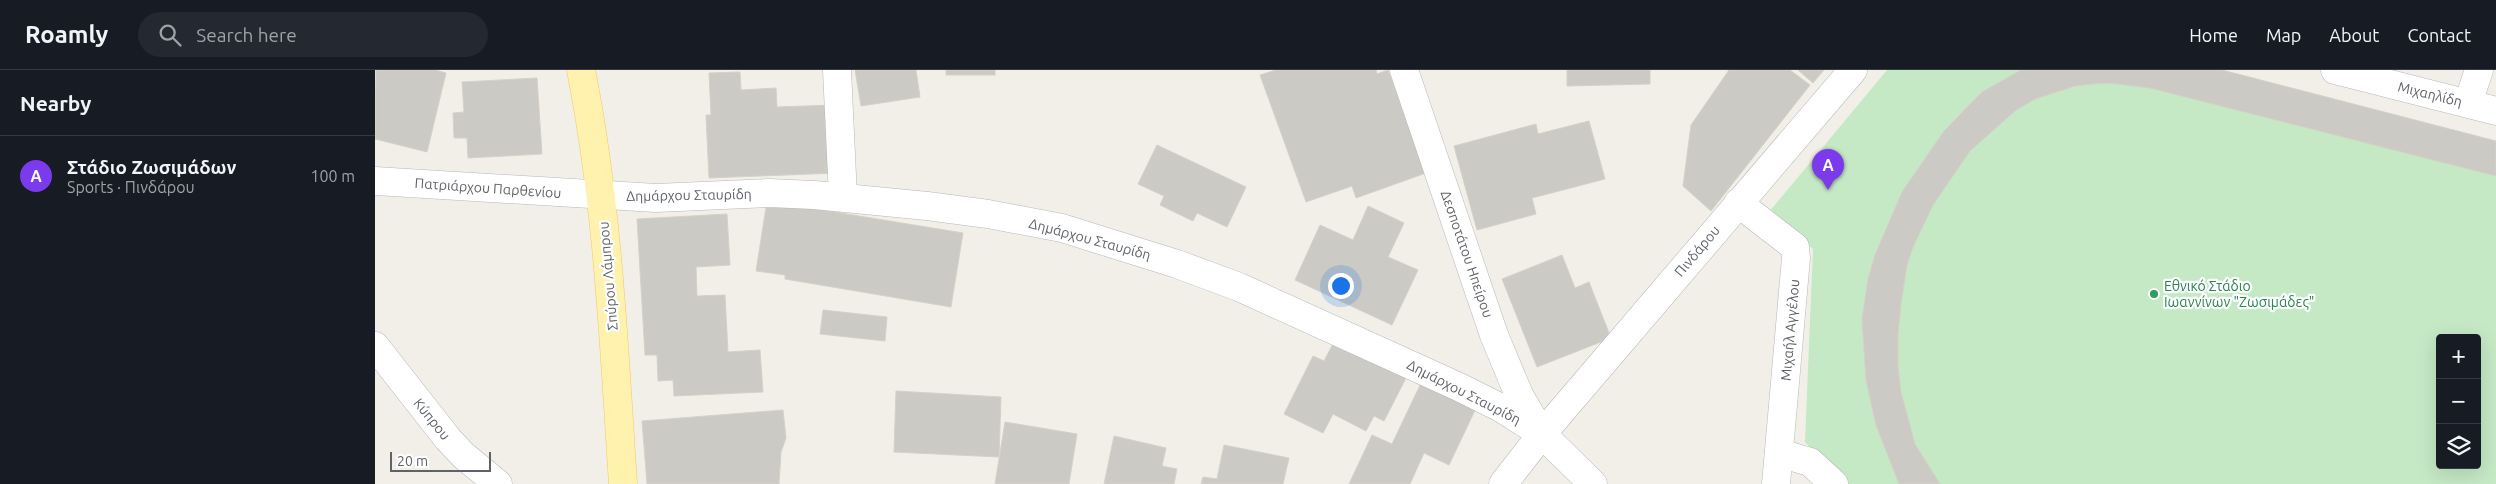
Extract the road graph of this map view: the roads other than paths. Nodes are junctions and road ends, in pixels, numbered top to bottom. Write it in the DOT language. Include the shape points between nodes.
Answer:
graph roads {
  1 [pos="581,70"];
  2 [pos="837,70"];
  3 [pos="1404,70"];
  4 [pos="1853,70"];
  5 [pos="2335,70"];
  6 [pos="2479,70"];
  7 [pos="2468,103"];
  8 [pos="2496,111"];
  9 [pos="375,181"];
  10 [pos="601,196"];
  11 [pos="843,197"];
  12 [pos="1738,203"];
  13 [pos="375,346"];
  14 [pos="1541,434"];
  15 [pos="1779,454"];
  16 [pos="497,484"];
  17 [pos="623,484"];
  18 [pos="1503,484"];
  19 [pos="1593,484"];
  20 [pos="1776,484"];
  21 [pos="1834,484"];
  1 -- 10 [label="main road, Σπύρου Λάμπρου"];
  2 -- 11 [label="street"];
  3 -- 14 [label="street, Δεσποτάτου Ηπείρου" via="1494,335 1519,395"];
  4 -- 12 [label="street, Πινδάρου"];
  5 -- 7 [label="street, Μιχαηλίδη"];
  6 -- 7 [label="street"];
  7 -- 8 [label="street, Μιχαηλίδη"];
  9 -- 10 [label="street, Πατριάρχου Παρθενίου"];
  10 -- 11 [label="street, Δημάρχου Σταυρίδη" via="685,198 787,193"];
  10 -- 17 [label="main road, Σπύρου Λάμπρου" via="611,294"];
  11 -- 14 [label="street, Δημάρχου Σταυρίδη" via="1039,223 1177,264 1239,287 1450,383 1501,408"];
  12 -- 14 [label="street, Πινδάρου"];
  12 -- 15 [label="street, Μιχαήλ Αγγέλου" via="1795,247"];
  13 -- 16 [label="street, Κύπρου" via="448,439"];
  14 -- 18 [label="street"];
  14 -- 19 [label="street, Δεσποτάτου Ηπείρου"];
  15 -- 20 [label="street, Μιχαήλ Αγγέλου"];
  15 -- 21 [label="street" via="1810,462"];
}
